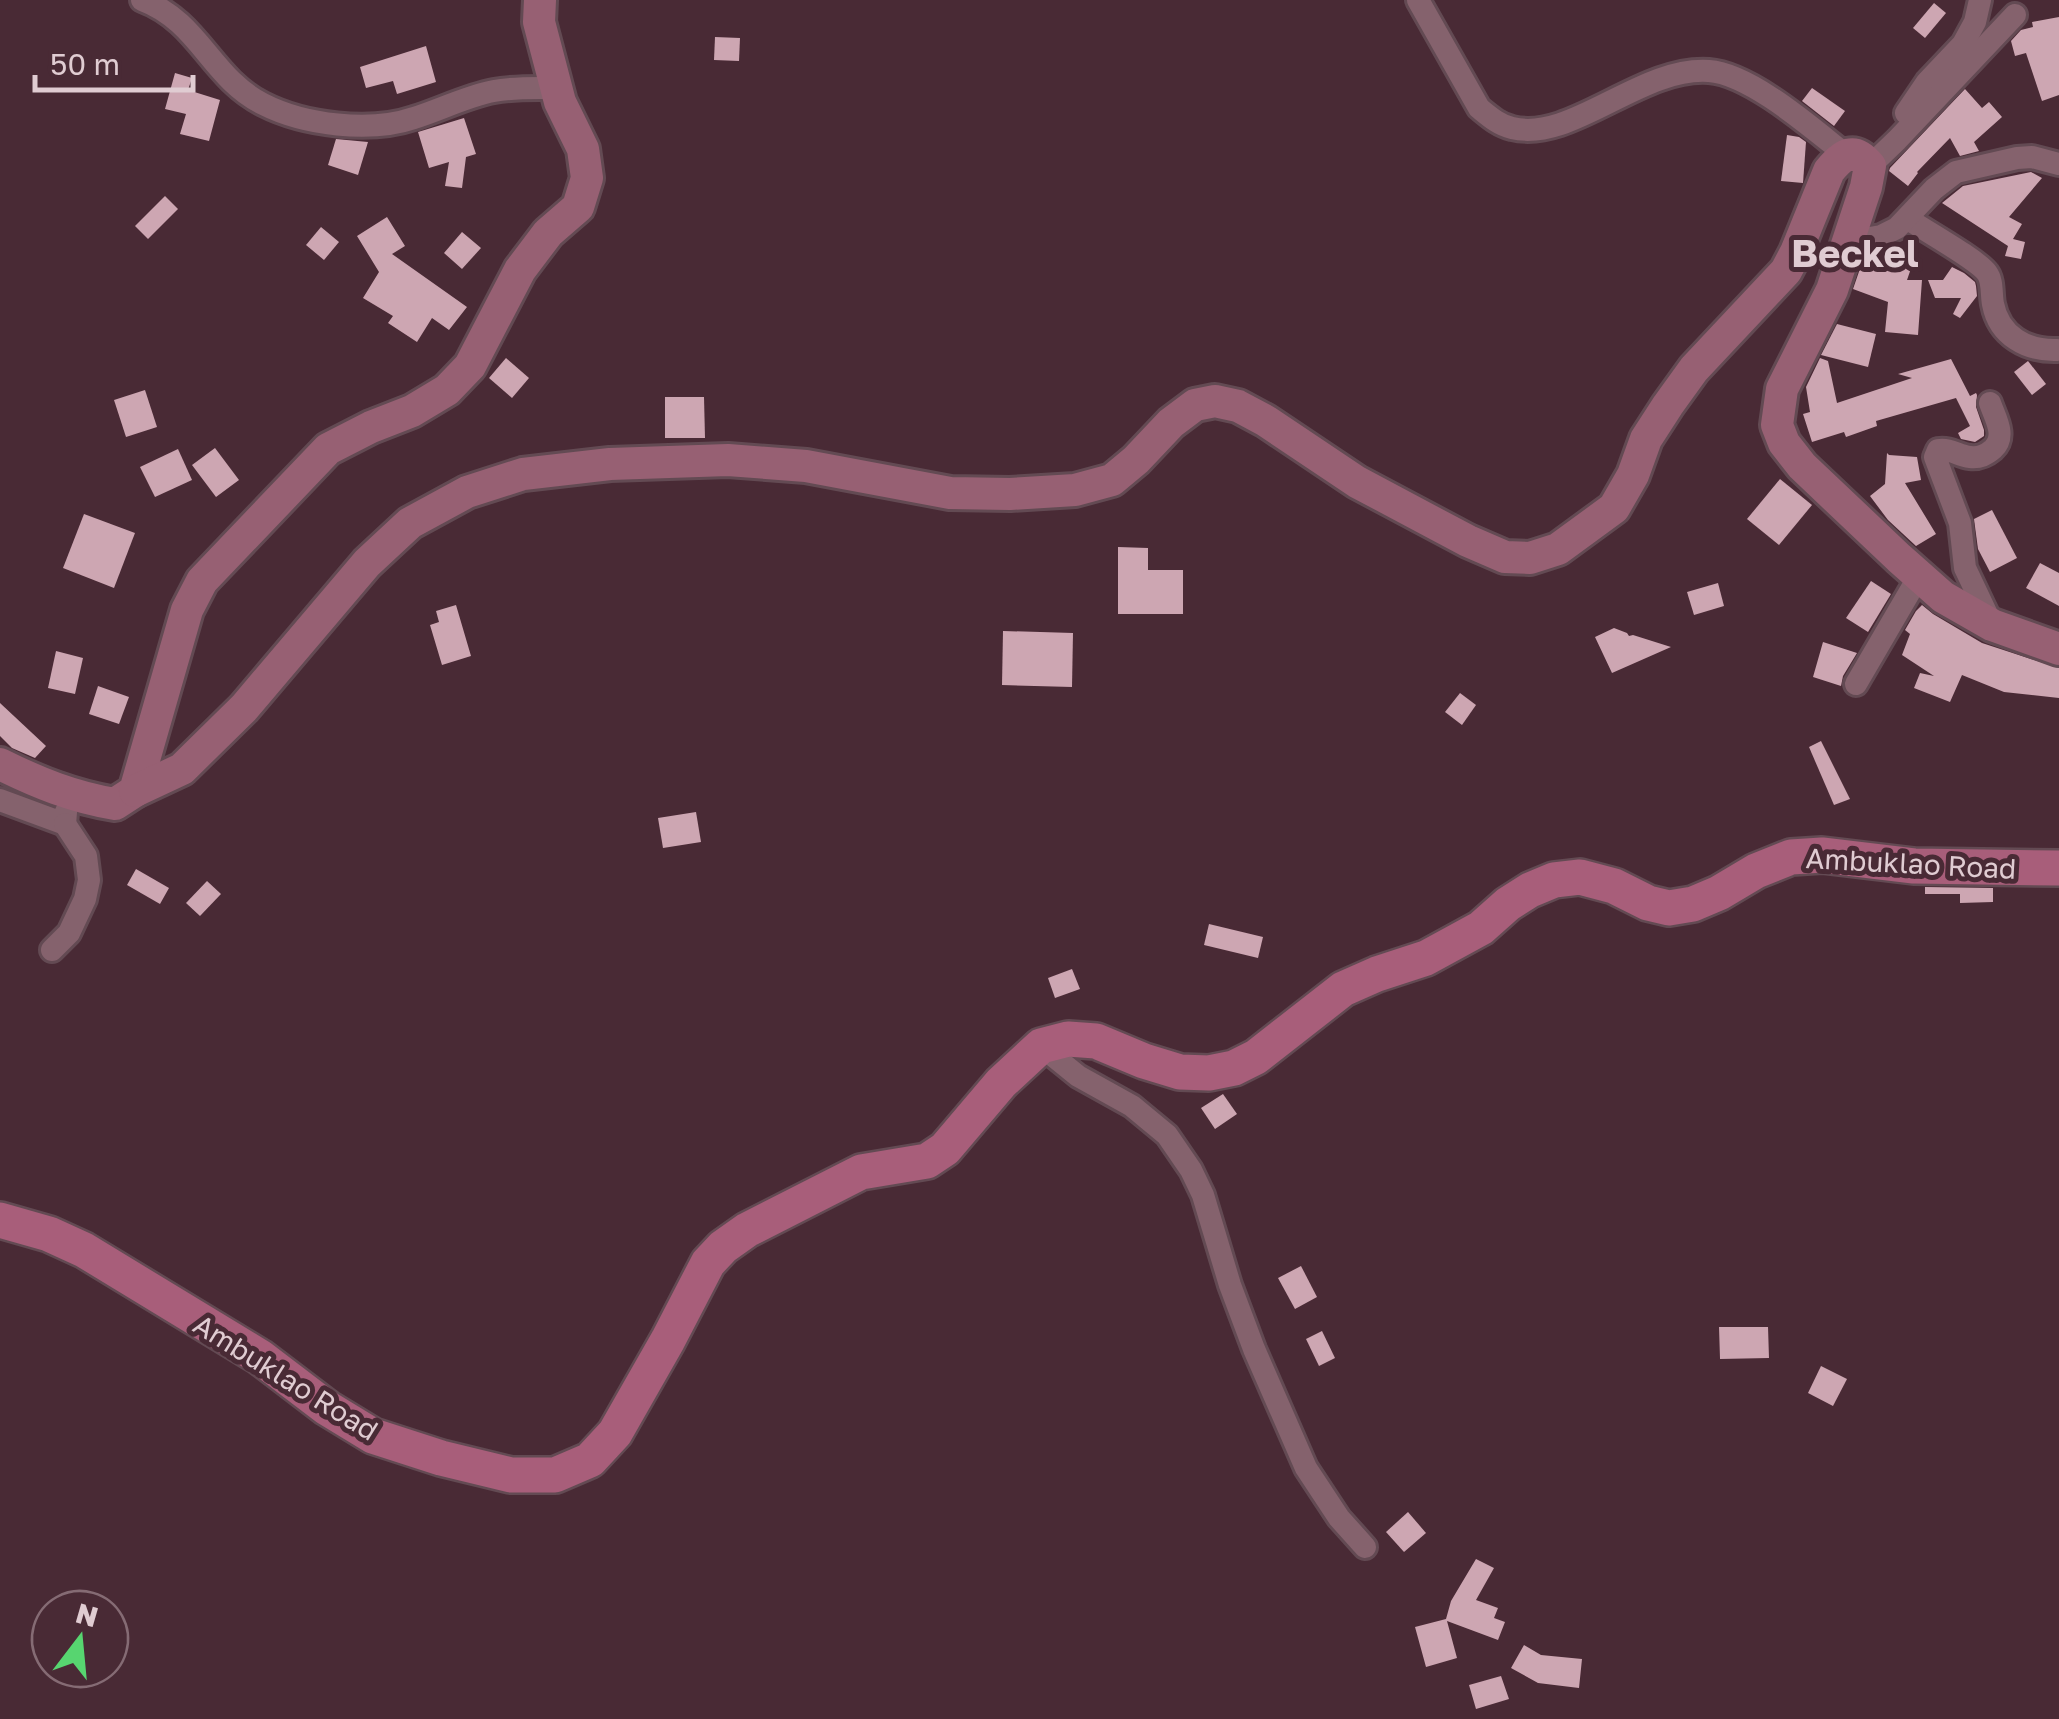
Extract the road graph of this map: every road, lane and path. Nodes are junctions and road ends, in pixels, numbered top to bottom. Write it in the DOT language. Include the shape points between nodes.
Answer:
graph roads {
  1 [pos="142,0"];
  2 [pos="540,0"];
  3 [pos="1418,0"];
  4 [pos="1980,0"];
  5 [pos="2015,15"];
  6 [pos="556,88"];
  7 [pos="1898,140"];
  8 [pos="1858,160"];
  9 [pos="2059,164"];
  10 [pos="1908,219"];
  11 [pos="1847,242"];
  12 [pos="2058,350"];
  13 [pos="1990,403"];
  14 [pos="1919,576"];
  15 [pos="1992,626"];
  16 [pos="2059,649"];
  17 [pos="1856,684"];
  18 [pos="0,764"];
  19 [pos="135,791"];
  20 [pos="0,800"];
  21 [pos="67,809"];
  22 [pos="2059,868"];
  23 [pos="52,950"];
  24 [pos="1041,1046"];
  25 [pos="0,1220"];
  26 [pos="1365,1547"];
  1 -- 6 [label="street" via="177,18 240,91 306,118 376,126 493,91"];
  2 -- 6 [label="street"];
  3 -- 8 [label="street" via="1480,108 1514,129 1542,129 1644,84 1713,71 1777,102"];
  4 -- 7 [label="street" via="1963,44 1926,82 1901,122"];
  5 -- 7 [label="street"];
  6 -- 19 [label="street" via="583,149 586,178 578,207 520,270 470,366 447,390 328,449 202,582 186,610"];
  7 -- 8 [label="street"];
  8 -- 11 [label="street" via="1866,186"];
  8 -- 19 [label="street" via="1837,160 1828,171 1786,271 1668,404 1614,508 1558,548 1504,558 1357,482 1266,421 1215,401 1195,405 1171,422 1112,480 1075,490 950,493 806,466 728,460 523,474 467,492 410,523 182,769"];
  9 -- 10 [label="street" via="2017,158 1956,172"];
  10 -- 11 [label="street" via="1882,236"];
  10 -- 12 [label="street" via="1990,275 1998,322 2012,336 2039,351"];
  11 -- 14 [label="street" via="1832,290 1782,389 1777,425 1802,466"];
  13 -- 15 [label="street" via="1997,445 1977,458 1944,448 1936,457 1960,523 1965,568"];
  14 -- 15 [label="street"];
  14 -- 17 [label="street"];
  15 -- 16 [label="street"];
  18 -- 21 [label="street" via="43,786"];
  19 -- 21 [label="street" via="115,804 86,800"];
  20 -- 21 [label="street"];
  21 -- 23 [label="street" via="89,880 70,932"];
  22 -- 24 [label="main road, Ambuklao Road" via="1791,857 1693,904 1669,908 1580,877 1554,880 1426,958 1343,989 1234,1068 1180,1072 1096,1042 1068,1039"];
  24 -- 25 [label="main road, Ambuklao Road" via="945,1150 927,1161 862,1172 723,1248 708,1263 615,1433 590,1460 555,1476 511,1475 372,1436 260,1357 84,1250"];
  24 -- 26 [label="street" via="1167,1134 1191,1170 1254,1349 1306,1468"];
}
